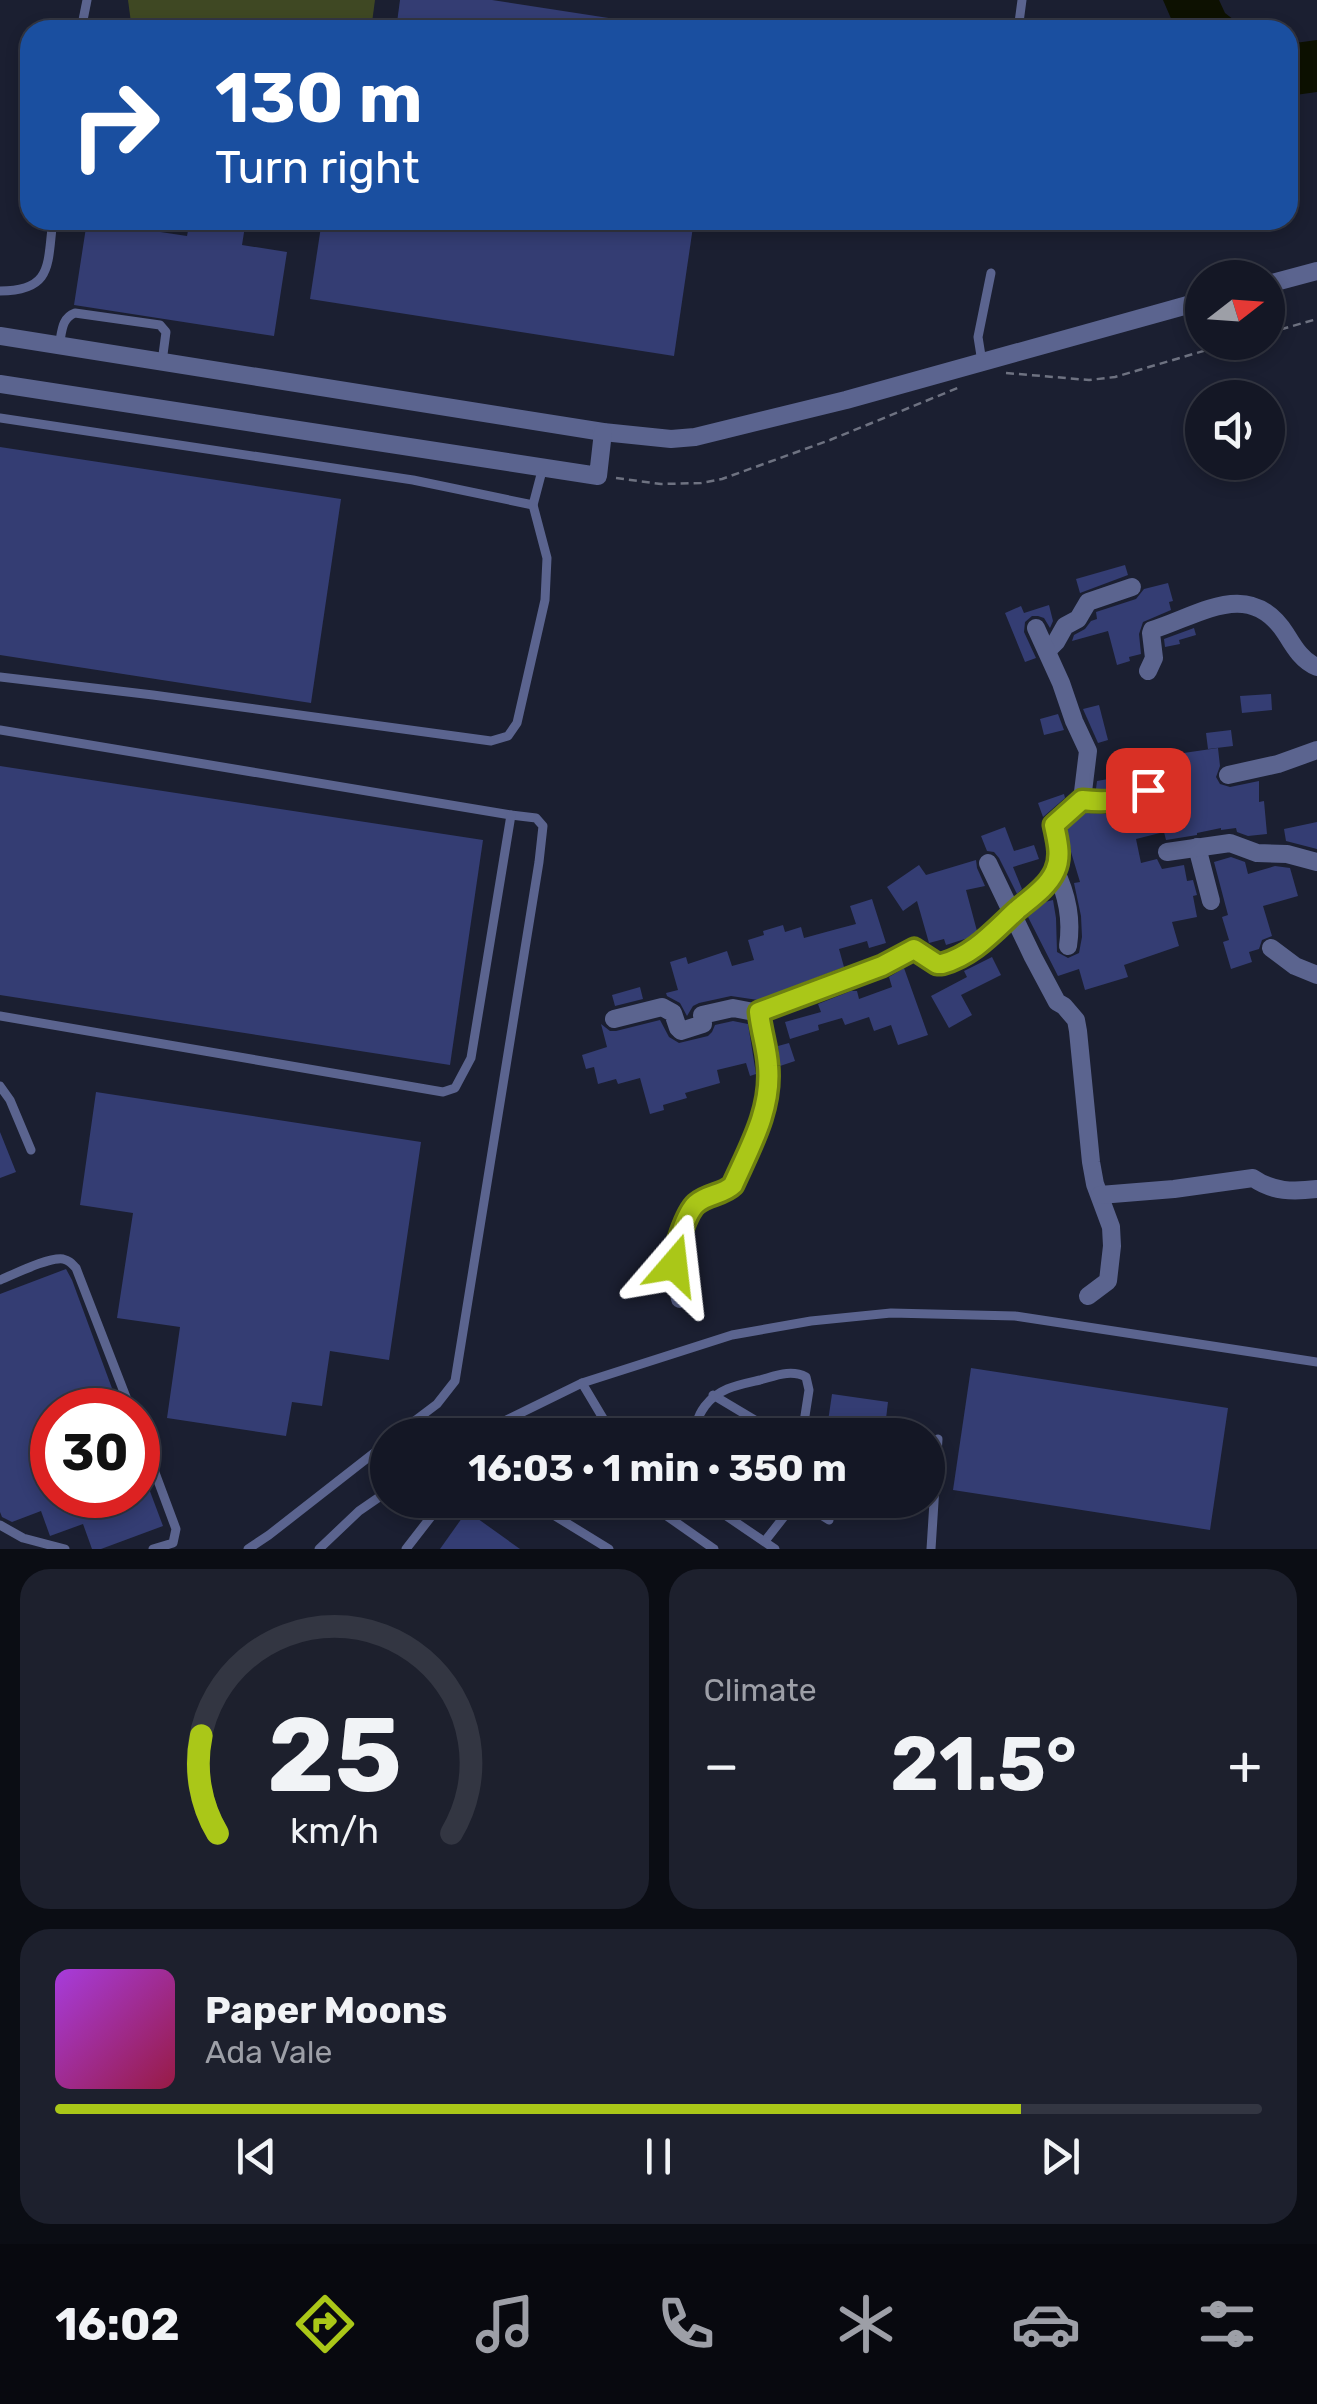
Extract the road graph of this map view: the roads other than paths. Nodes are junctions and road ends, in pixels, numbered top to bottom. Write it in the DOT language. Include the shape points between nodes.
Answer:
graph roads {
  1 [pos="52,230"];
  2 [pos="1317,271"];
  3 [pos="991,274"];
  4 [pos="1285,279"];
  5 [pos="0,291"];
  6 [pos="1185,306"];
  7 [pos="0,336"];
  8 [pos="59,346"];
  9 [pos="162,362"];
  10 [pos="982,362"];
  11 [pos="0,384"];
  12 [pos="0,418"];
  13 [pos="603,432"];
  14 [pos="544,467"];
  15 [pos="533,505"];
  16 [pos="1132,587"];
  17 [pos="1036,628"];
  18 [pos="1047,651"];
  19 [pos="1317,667"];
  20 [pos="1148,671"];
  21 [pos="0,678"];
  22 [pos="0,730"];
  23 [pos="1317,750"];
  24 [pos="1228,775"];
  25 [pos="1148,790"];
  26 [pos="1082,800"];
  27 [pos="510,815"];
  28 [pos="1197,847"];
  29 [pos="1167,852"];
  30 [pos="1317,862"];
  31 [pos="988,863"];
  32 [pos="1050,878"];
  33 [pos="1211,901"];
  34 [pos="1012,915"];
  35 [pos="1068,946"];
  36 [pos="1271,948"];
  37 [pos="1317,975"];
  38 [pos="759,1012"];
  39 [pos="0,1016"];
  40 [pos="614,1019"];
  41 [pos="0,1086"];
  42 [pos="31,1150"];
  43 [pos="1317,1189"];
  44 [pos="1100,1194"];
  45 [pos="0,1280"];
  46 [pos="1088,1296"];
  47 [pos="680,1299"];
  48 [pos="1317,1362"];
  49 [pos="582,1383"];
  50 [pos="122,1388"];
  51 [pos="713,1395"];
  52 [pos="418,1418"];
  53 [pos="512,1418"];
  54 [pos="603,1418"];
  55 [pos="699,1418"];
  56 [pos="752,1418"];
  57 [pos="805,1418"];
  58 [pos="370,1456"];
  59 [pos="160,1485"];
  60 [pos="370,1503"];
  61 [pos="430,1518"];
  62 [pos="558,1518"];
  63 [pos="670,1518"];
  64 [pos="730,1518"];
  65 [pos="782,1518"];
  66 [pos="826,1518"];
  67 [pos="933,1518"];
  68 [pos="829,1520"];
  69 [pos="0,1525"];
  70 [pos="765,1541"];
  71 [pos="37,1546"];
  72 [pos="66,1549"];
  73 [pos="153,1549"];
  74 [pos="248,1549"];
  75 [pos="319,1549"];
  76 [pos="406,1549"];
  77 [pos="609,1549"];
  78 [pos="714,1549"];
  79 [pos="775,1549"];
  80 [pos="931,1549"];
  1 -- 5 [label="lane" via="46,272 34,286"];
  2 -- 4 [label="street"];
  3 -- 10 [label="lane" via="978,337"];
  6 -- 10 [label="street"];
  7 -- 8 [label="street"];
  8 -- 9 [label="street"];
  8 -- 9 [label="lane" via="64,321 75,313 160,325 166,332"];
  9 -- 13 [label="street"];
  10 -- 13 [label="street" via="694,437"];
  11 -- 14 [label="street"];
  12 -- 15 [label="lane" via="413,480"];
  13 -- 14 [label="street" via="598,476"];
  14 -- 15 [label="lane"];
  15 -- 21 [label="lane" via="548,558 545,600 517,723 508,736 491,741"];
  16 -- 18 [label="street" via="1088,602"];
  17 -- 18 [label="street"];
  18 -- 26 [label="street" via="1088,750"];
  19 -- 20 [label="street" via="1268,613 1230,604 1152,630"];
  22 -- 27 [label="lane"];
  23 -- 24 [label="street"];
  25 -- 26 [label="street" via="1106,803"];
  26 -- 32 [label="street" via="1054,823 1058,850"];
  27 -- 39 [label="lane" via="471,1058 455,1088 442,1092"];
  27 -- 52 [label="lane" via="536,818 544,832 455,1381"];
  28 -- 29 [label="street"];
  28 -- 30 [label="street" via="1230,844"];
  28 -- 33 [label="street"];
  31 -- 34 [label="street"];
  32 -- 34 [label="street"];
  32 -- 35 [label="street" via="1064,894"];
  34 -- 38 [label="street" via="951,962 937,964 914,949"];
  34 -- 44 [label="street" via="1057,1002 1076,1020 1090,1162"];
  36 -- 37 [label="street"];
  38 -- 40 [label="street" via="702,1014 703,1024 681,1031 673,1012 662,1007"];
  38 -- 47 [label="street" via="768,1073 764,1115 733,1185 690,1213 673,1254"];
  41 -- 42 [label="lane"];
  43 -- 44 [label="street" via="1277,1190 1253,1178"];
  44 -- 46 [label="street" via="1112,1246 1108,1281"];
  45 -- 50 [label="lane" via="51,1260 72,1264"];
  48 -- 49 [label="lane" via="1015,1316 891,1313 732,1335"];
  49 -- 53 [label="lane"];
  49 -- 54 [label="lane"];
  51 -- 55 [label="lane"];
  51 -- 56 [label="lane"];
  51 -- 57 [label="lane" via="798,1373 809,1390"];
  58 -- 74 [label="lane"];
  59 -- 73 [label="lane" via="176,1528 172,1543"];
  60 -- 75 [label="lane"];
  61 -- 76 [label="lane"];
  62 -- 77 [label="lane"];
  63 -- 78 [label="lane"];
  64 -- 70 [label="lane"];
  65 -- 70 [label="lane"];
  66 -- 68 [label="lane"];
  67 -- 80 [label="lane"];
  69 -- 71 [label="lane"];
  70 -- 79 [label="lane"];
  71 -- 72 [label="lane"];
}
